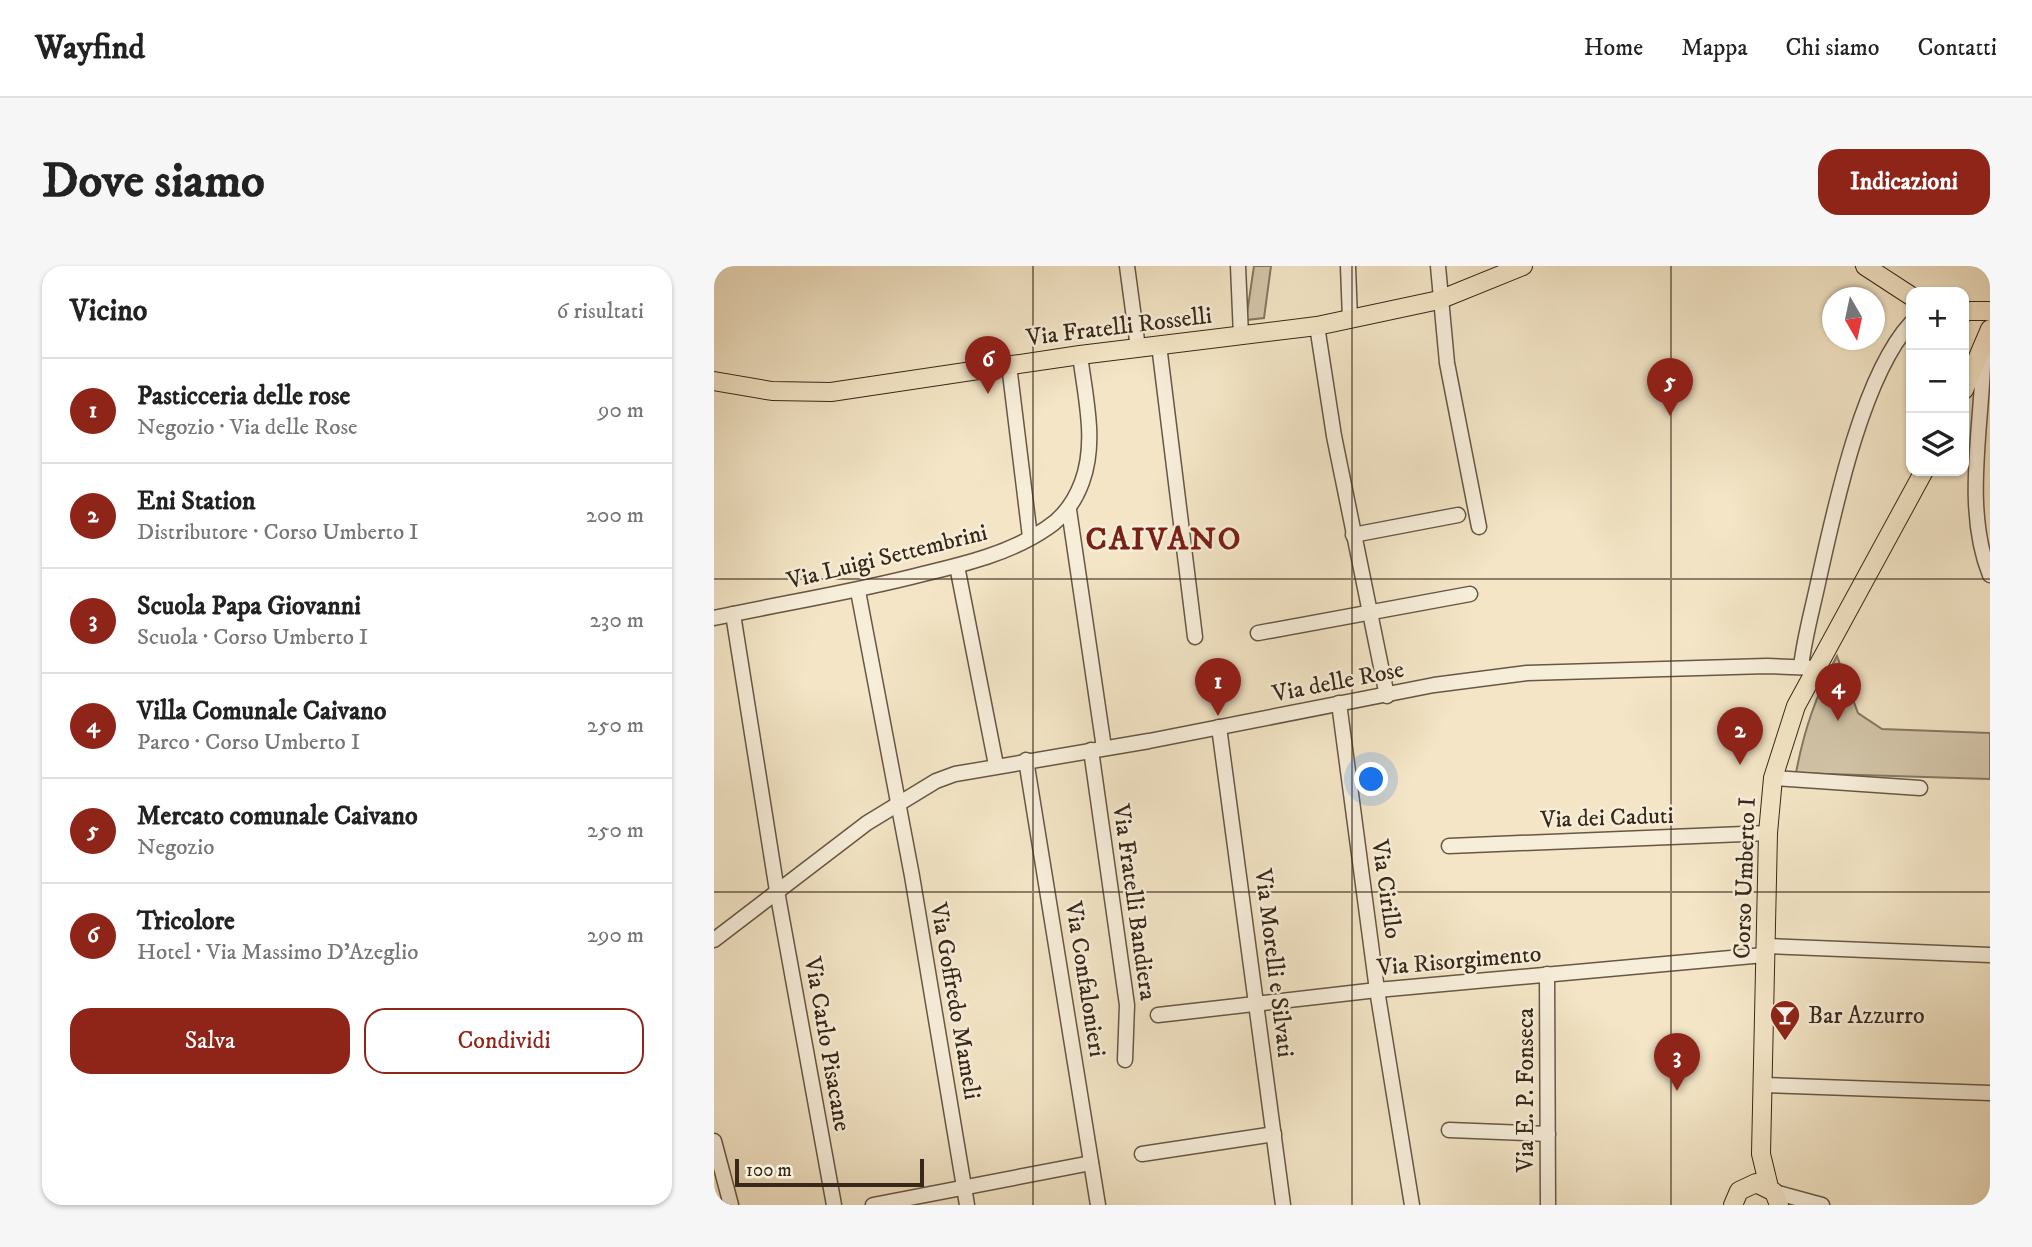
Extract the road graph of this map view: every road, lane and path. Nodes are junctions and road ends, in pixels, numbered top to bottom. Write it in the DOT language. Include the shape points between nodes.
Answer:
graph roads {
  1 [pos="1127,266"];
  2 [pos="1238,266"];
  3 [pos="1348,266"];
  4 [pos="1438,266"];
  5 [pos="1523,266"];
  6 [pos="1865,266"];
  7 [pos="1906,293"];
  8 [pos="1439,300"];
  9 [pos="1969,311"];
  10 [pos="1990,312"];
  11 [pos="1350,320"];
  12 [pos="1317,327"];
  13 [pos="1990,329"];
  14 [pos="1906,330"];
  15 [pos="1241,336"];
  16 [pos="1158,345"];
  17 [pos="1138,348"];
  18 [pos="1990,348"];
  19 [pos="1080,355"];
  20 [pos="1009,365"];
  21 [pos="1969,378"];
  22 [pos="714,381"];
  23 [pos="1921,476"];
  24 [pos="1069,510"];
  25 [pos="1458,515"];
  26 [pos="1479,527"];
  27 [pos="1353,534"];
  28 [pos="1030,537"];
  29 [pos="957,566"];
  30 [pos="1990,575"];
  31 [pos="858,591"];
  32 [pos="1470,594"];
  33 [pos="1368,612"];
  34 [pos="733,614"];
  35 [pos="714,618"];
  36 [pos="1258,633"];
  37 [pos="1195,637"];
  38 [pos="1809,668"];
  39 [pos="1387,696"];
  40 [pos="1339,703"];
  41 [pos="1219,727"];
  42 [pos="1097,749"];
  43 [pos="1026,760"];
  44 [pos="996,765"];
  45 [pos="1773,779"];
  46 [pos="1920,788"];
  47 [pos="898,805"];
  48 [pos="1768,833"];
  49 [pos="1449,846"];
  50 [pos="777,891"];
  51 [pos="715,936"];
  52 [pos="1765,951"];
  53 [pos="1990,955"];
  54 [pos="1547,974"];
  55 [pos="1377,990"];
  56 [pos="1257,1004"];
  57 [pos="1158,1015"];
  58 [pos="1125,1060"];
  59 [pos="1763,1085"];
  60 [pos="1990,1093"];
  61 [pos="1448,1130"];
  62 [pos="1548,1134"];
  63 [pos="1274,1135"];
  64 [pos="714,1141"];
  65 [pos="1142,1154"];
  66 [pos="1760,1154"];
  67 [pos="1091,1163"];
  68 [pos="964,1189"];
  69 [pos="1774,1195"];
  70 [pos="1735,1200"];
  71 [pos="731,1205"];
  72 [pos="834,1205"];
  73 [pos="873,1205"];
  74 [pos="967,1205"];
  75 [pos="1098,1205"];
  76 [pos="1283,1205"];
  77 [pos="1412,1205"];
  78 [pos="1548,1205"];
  79 [pos="1822,1205"];
  1 -- 17 [label="street"];
  2 -- 15 [label="street"];
  3 -- 11 [label="street"];
  4 -- 8 [label="street"];
  5 -- 8 [label="main road, Via Fratelli Rosselli"];
  6 -- 7 [label="main road"];
  8 -- 11 [label="main road, Via Fratelli Rosselli"];
  8 -- 26 [label="street"];
  9 -- 10 [label="main road"];
  11 -- 12 [label="main road, Via Fratelli Rosselli"];
  12 -- 15 [label="main road, Via Fratelli Rosselli"];
  12 -- 27 [label="street"];
  13 -- 21 [label="main road"];
  14 -- 38 [label="street" via="1888,353 1856,434 1828,536"];
  15 -- 16 [label="main road, Via Fratelli Rosselli"];
  16 -- 17 [label="main road, Via Fratelli Rosselli"];
  16 -- 37 [label="street"];
  17 -- 19 [label="main road, Via Fratelli Rosselli"];
  18 -- 30 [label="street" via="1983,364 1977,491"];
  19 -- 20 [label="main road, Via Fratelli Rosselli"];
  19 -- 24 [label="street, Via Luigi Settembrini" via="1089,446 1083,481"];
  20 -- 22 [label="main road, Via Fratelli Rosselli" via="831,392 772,391"];
  20 -- 28 [label="street"];
  23 -- 38 [label="main road, Corso Umberto I"];
  24 -- 28 [label="street, Via Luigi Settembrini"];
  24 -- 42 [label="street, Via Fratelli Bandiera"];
  25 -- 27 [label="street"];
  27 -- 33 [label="street"];
  28 -- 29 [label="street, Via Luigi Settembrini"];
  29 -- 31 [label="street, Via Luigi Settembrini"];
  29 -- 44 [label="street"];
  31 -- 34 [label="street, Via Luigi Settembrini"];
  31 -- 47 [label="street, Via Goffredo Mameli"];
  32 -- 33 [label="street"];
  33 -- 36 [label="street"];
  33 -- 39 [label="street"];
  34 -- 35 [label="street, Via Luigi Settembrini"];
  34 -- 50 [label="street, Via Carlo Pisacane"];
  38 -- 39 [label="street, Via delle Rose" via="1527,673"];
  38 -- 45 [label="main road, Corso Umberto I"];
  39 -- 40 [label="street, Via delle Rose"];
  40 -- 41 [label="street, Via delle Rose"];
  40 -- 55 [label="street, Via Cirillo"];
  41 -- 42 [label="street, Via delle Rose"];
  41 -- 56 [label="street, Via Morelli e Silvati"];
  42 -- 43 [label="street, Via delle Rose"];
  42 -- 58 [label="street, Via Fratelli Bandiera" via="1127,1005"];
  43 -- 44 [label="street, Via delle Rose"];
  43 -- 67 [label="street, Via Confalonieri"];
  44 -- 47 [label="street, Via delle Rose" via="936,780"];
  45 -- 46 [label="street"];
  45 -- 48 [label="main road, Corso Umberto I"];
  47 -- 50 [label="street, Via delle Rose"];
  47 -- 68 [label="street, Via Goffredo Mameli"];
  48 -- 49 [label="street, Via dei Caduti"];
  48 -- 52 [label="main road, Corso Umberto I"];
  50 -- 51 [label="street, Via delle Rose"];
  50 -- 72 [label="street, Via Carlo Pisacane"];
  52 -- 53 [label="street, Via Risorgimento"];
  52 -- 54 [label="street, Via Risorgimento"];
  52 -- 59 [label="main road, Corso Umberto I"];
  54 -- 55 [label="street, Via Risorgimento"];
  54 -- 62 [label="street, Via E. P. Fonseca"];
  55 -- 56 [label="street, Via Risorgimento"];
  55 -- 77 [label="street, Via Cirillo"];
  56 -- 57 [label="street, Via Risorgimento"];
  56 -- 63 [label="street, Via Morelli e Silvati"];
  59 -- 60 [label="street"];
  59 -- 66 [label="main road, Corso Umberto I"];
  61 -- 62 [label="street"];
  62 -- 78 [label="street, Via E. P. Fonseca"];
  63 -- 65 [label="street"];
  63 -- 76 [label="street, Via Morelli e Silvati"];
  64 -- 71 [label="street"];
  66 -- 69 [label="main road, Corso Umberto I"];
  66 -- 70 [label="main road, Corso Umberto I"];
  67 -- 68 [label="street"];
  67 -- 75 [label="street, Via Confalonieri"];
  68 -- 73 [label="street"];
  68 -- 74 [label="street, Via Goffredo Mameli"];
  69 -- 70 [label="main road" via="1756,1183"];
  69 -- 79 [label="street"];
}
